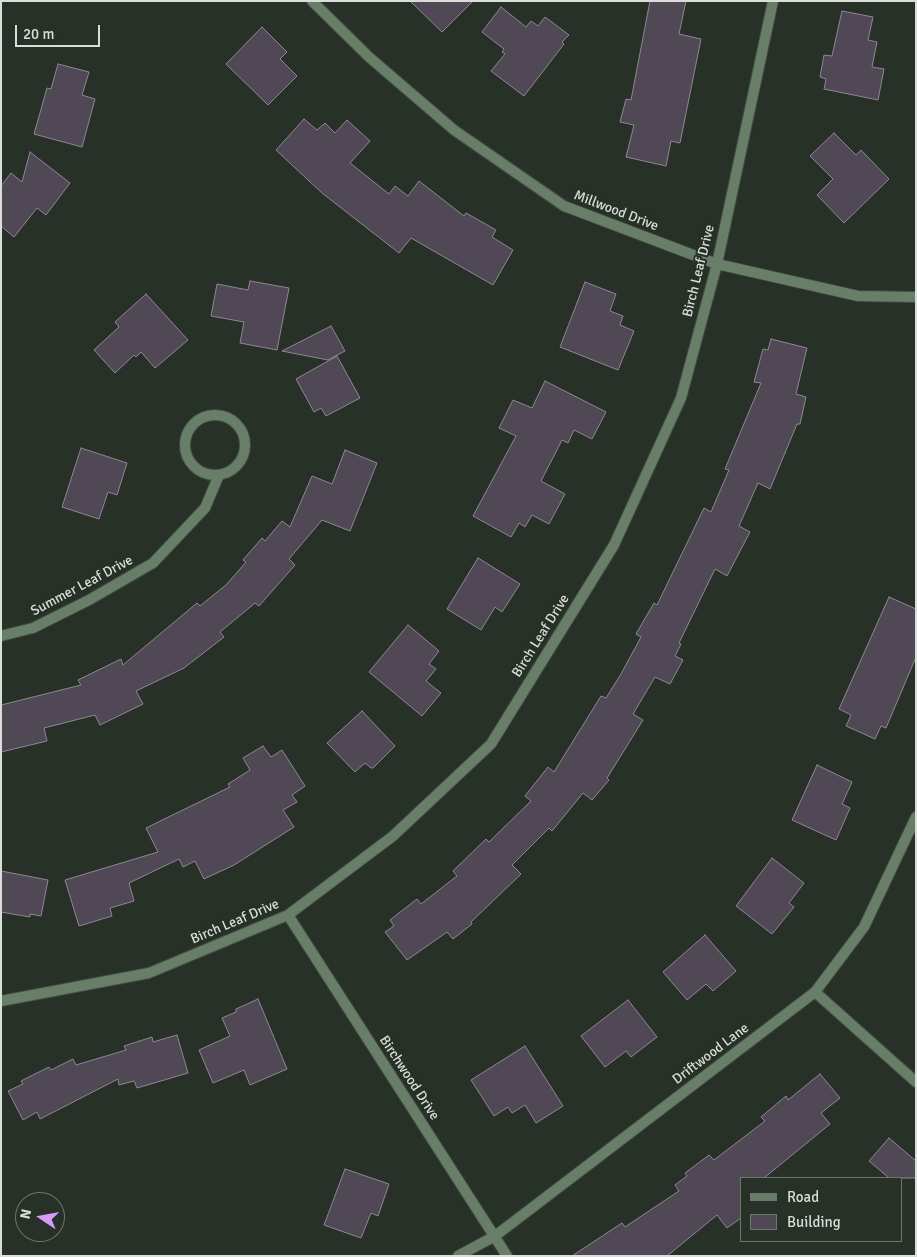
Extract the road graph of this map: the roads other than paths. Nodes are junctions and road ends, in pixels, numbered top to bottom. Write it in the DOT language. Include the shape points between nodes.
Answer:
graph roads {
  1 [pos="312,1"];
  2 [pos="773,1"];
  3 [pos="716,264"];
  4 [pos="916,297"];
  5 [pos="219,475"];
  6 [pos="1,636"];
  7 [pos="916,817"];
  8 [pos="288,915"];
  9 [pos="815,992"];
  10 [pos="1,1001"];
  11 [pos="916,1082"];
  12 [pos="495,1236"];
  13 [pos="458,1256"];
  14 [pos="507,1256"];
  1 -- 3 [label="street, Millwood Drive" via="369,57 454,130 564,206"];
  2 -- 3 [label="street, Birch Leaf Drive"];
  3 -- 4 [label="street, Millwood Drive" via="858,296"];
  3 -- 8 [label="street, Birch Leaf Drive" via="681,398 614,545 491,744 393,836"];
  5 -- 5 [label="street" via="237,466 245,448 241,429 226,417 217,415 198,420 187,435 185,445 192,464 208,475"];
  5 -- 6 [label="street, Summer Leaf Drive" via="205,508 153,563 90,600 33,628"];
  7 -- 9 [label="street, Driftwood Lane" via="864,927"];
  8 -- 10 [label="street, Birch Leaf Drive" via="148,973"];
  8 -- 12 [label="street, Birchwood Drive"];
  9 -- 11 [label="street"];
  9 -- 12 [label="street, Driftwood Lane"];
  12 -- 13 [label="street, Driftwood Lane"];
  12 -- 14 [label="street, Birchwood Drive"];
}
